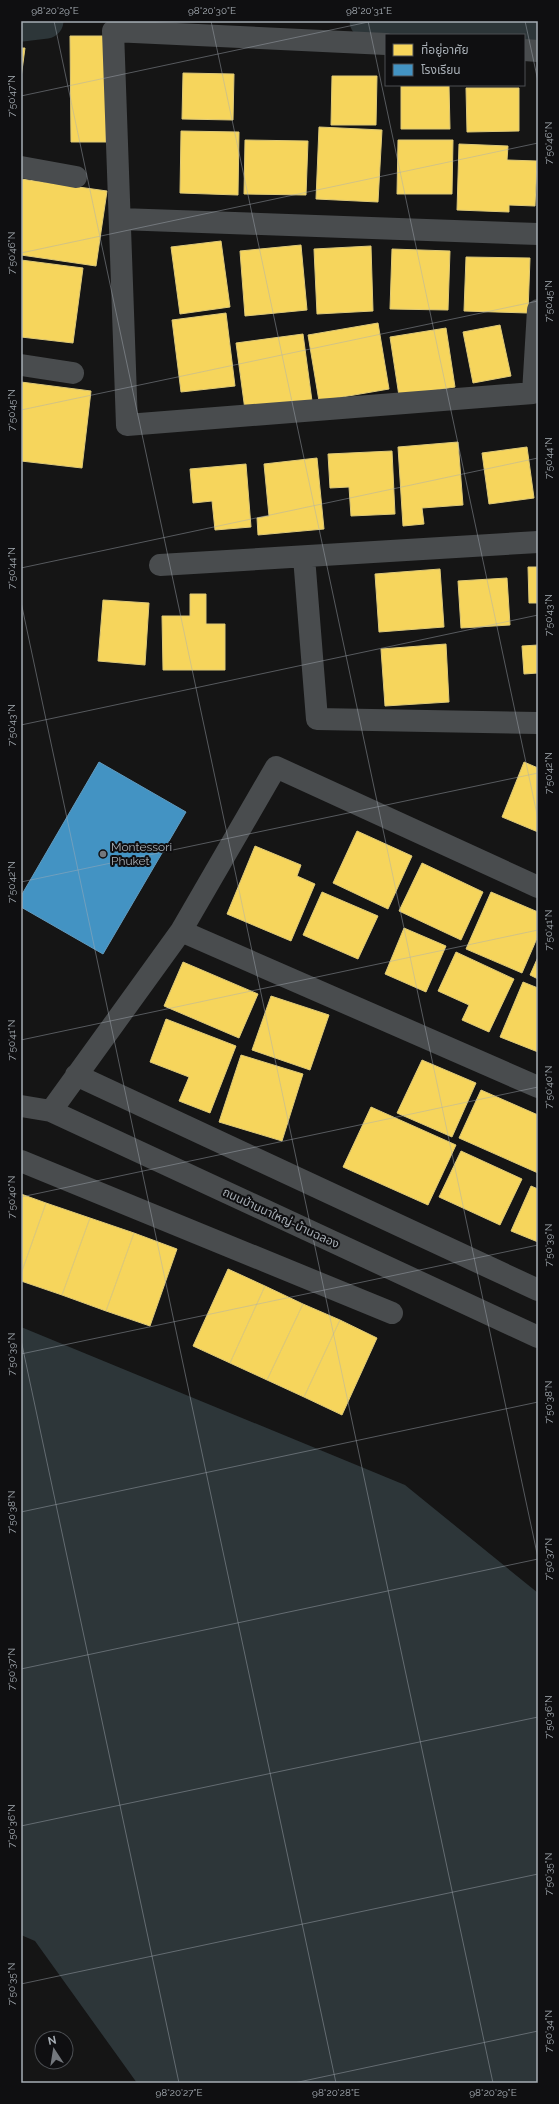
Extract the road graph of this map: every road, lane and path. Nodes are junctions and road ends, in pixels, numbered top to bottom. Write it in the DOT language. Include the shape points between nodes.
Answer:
graph roads {
  1 [pos="385,44"];
  2 [pos="525,50"];
  3 [pos="538,51"];
  4 [pos="21,167"];
  5 [pos="76,177"];
  6 [pos="120,219"];
  7 [pos="538,234"];
  8 [pos="538,310"];
  9 [pos="21,365"];
  10 [pos="73,373"];
  11 [pos="538,542"];
  12 [pos="304,557"];
  13 [pos="160,565"];
  14 [pos="538,723"];
  15 [pos="538,887"];
  16 [pos="181,931"];
  17 [pos="76,1075"];
  18 [pos="538,1087"];
  19 [pos="21,1106"];
  20 [pos="51,1111"];
  21 [pos="21,1161"];
  22 [pos="538,1290"];
  23 [pos="392,1313"];
  24 [pos="538,1337"];
  1 -- 6 [label="street" via="113,31"];
  2 -- 3 [label="street"];
  4 -- 5 [label="street"];
  6 -- 7 [label="street"];
  6 -- 8 [label="street" via="127,425 533,393"];
  9 -- 10 [label="street"];
  11 -- 12 [label="street"];
  12 -- 13 [label="street"];
  12 -- 14 [label="street" via="317,719"];
  15 -- 16 [label="street" via="276,766"];
  16 -- 17 [label="street"];
  16 -- 18 [label="street"];
  17 -- 20 [label="street"];
  17 -- 22 [label="street"];
  19 -- 20 [label="street, ถนนบ้านนาใหญ่-บ้านฉลอง"];
  20 -- 24 [label="street, ถนนบ้านนาใหญ่-บ้านฉลอง"];
  21 -- 23 [label="street"];
}
